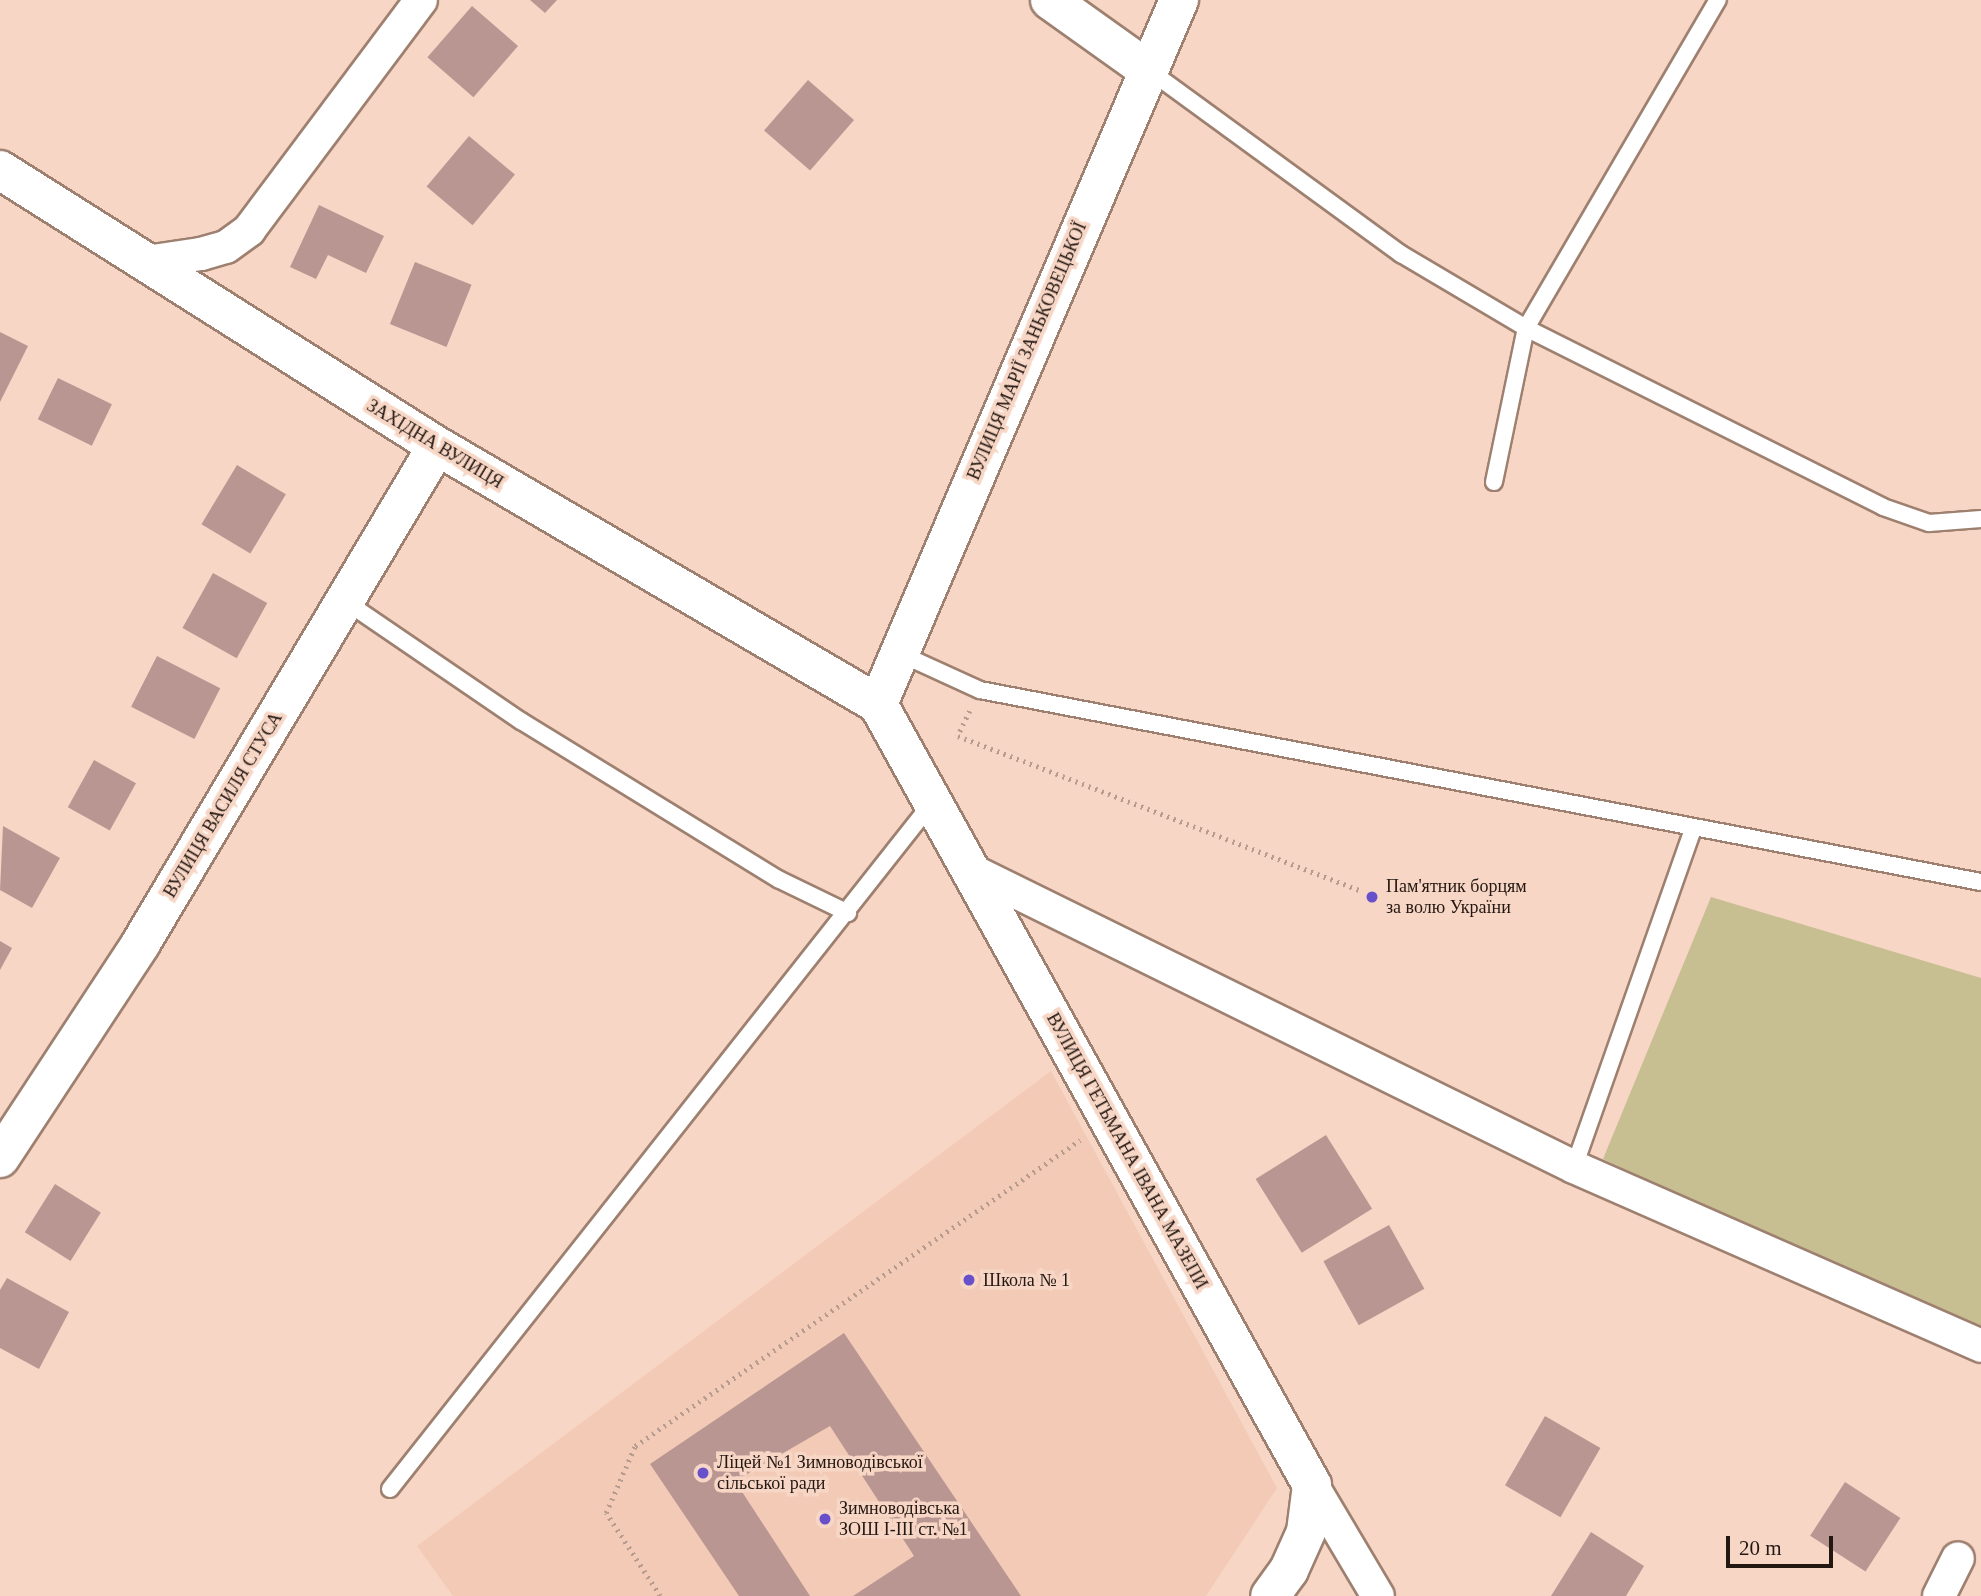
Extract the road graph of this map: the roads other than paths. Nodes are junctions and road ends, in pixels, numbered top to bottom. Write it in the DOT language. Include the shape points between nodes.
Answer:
graph roads {
  1 [pos="421,0"];
  2 [pos="1049,0"];
  3 [pos="1179,0"];
  4 [pos="1717,0"];
  5 [pos="1148,69"];
  6 [pos="0,170"];
  7 [pos="146,262"];
  8 [pos="1526,328"];
  9 [pos="437,446"];
  10 [pos="1494,482"];
  11 [pos="1981,519"];
  12 [pos="344,601"];
  13 [pos="897,652"];
  14 [pos="878,704"];
  15 [pos="933,802"];
  16 [pos="1693,829"];
  17 [pos="971,870"];
  18 [pos="1981,883"];
  19 [pos="848,913"];
  20 [pos="0,1158"];
  21 [pos="1574,1167"];
  22 [pos="1981,1346"];
  23 [pos="1312,1485"];
  24 [pos="390,1489"];
  25 [pos="1958,1558"];
  26 [pos="1270,1596"];
  27 [pos="1378,1596"];
  28 [pos="1939,1596"];
  1 -- 7 [label="street" via="249,230 226,247"];
  2 -- 5 [label="street"];
  3 -- 5 [label="street, ВУЛИЦЯ МАРІЇ ЗАНЬКОВЕЦЬКОЇ"];
  4 -- 8 [label="lane"];
  5 -- 8 [label="lane" via="1401,254"];
  5 -- 13 [label="street, ВУЛИЦЯ МАРІЇ ЗАНЬКОВЕЦЬКОЇ"];
  6 -- 7 [label="street, ЗАХІДНА ВУЛИЦЯ"];
  7 -- 9 [label="street, ЗАХІДНА ВУЛИЦЯ"];
  8 -- 10 [label="lane"];
  8 -- 11 [label="lane" via="1883,507 1929,523"];
  9 -- 12 [label="street, ВУЛИЦЯ ВАСИЛЯ СТУСА"];
  9 -- 14 [label="street, ЗАХІДНА ВУЛИЦЯ"];
  12 -- 19 [label="lane" via="521,721 778,879"];
  12 -- 20 [label="street, ВУЛИЦЯ ВАСИЛЯ СТУСА" via="141,943"];
  13 -- 14 [label="street, ВУЛИЦЯ МАРІЇ ЗАНЬКОВЕЦЬКОЇ"];
  13 -- 16 [label="lane" via="980,691"];
  14 -- 15 [label="street, ВУЛИЦЯ ГЕТЬМАНА ІВАНА МАЗЕПИ"];
  15 -- 17 [label="street, ВУЛИЦЯ ГЕТЬМАНА ІВАНА МАЗЕПИ"];
  15 -- 19 [label="lane"];
  16 -- 18 [label="lane"];
  16 -- 21 [label="lane"];
  17 -- 21 [label="street"];
  17 -- 23 [label="street, ВУЛИЦЯ ГЕТЬМАНА ІВАНА МАЗЕПИ"];
  19 -- 24 [label="lane"];
  21 -- 22 [label="street"];
  23 -- 26 [label="street" via="1306,1532 1289,1570"];
  23 -- 27 [label="street, ВУЛИЦЯ ГЕТЬМАНА ІВАНА МАЗЕПИ"];
  25 -- 28 [label="street"];
}
